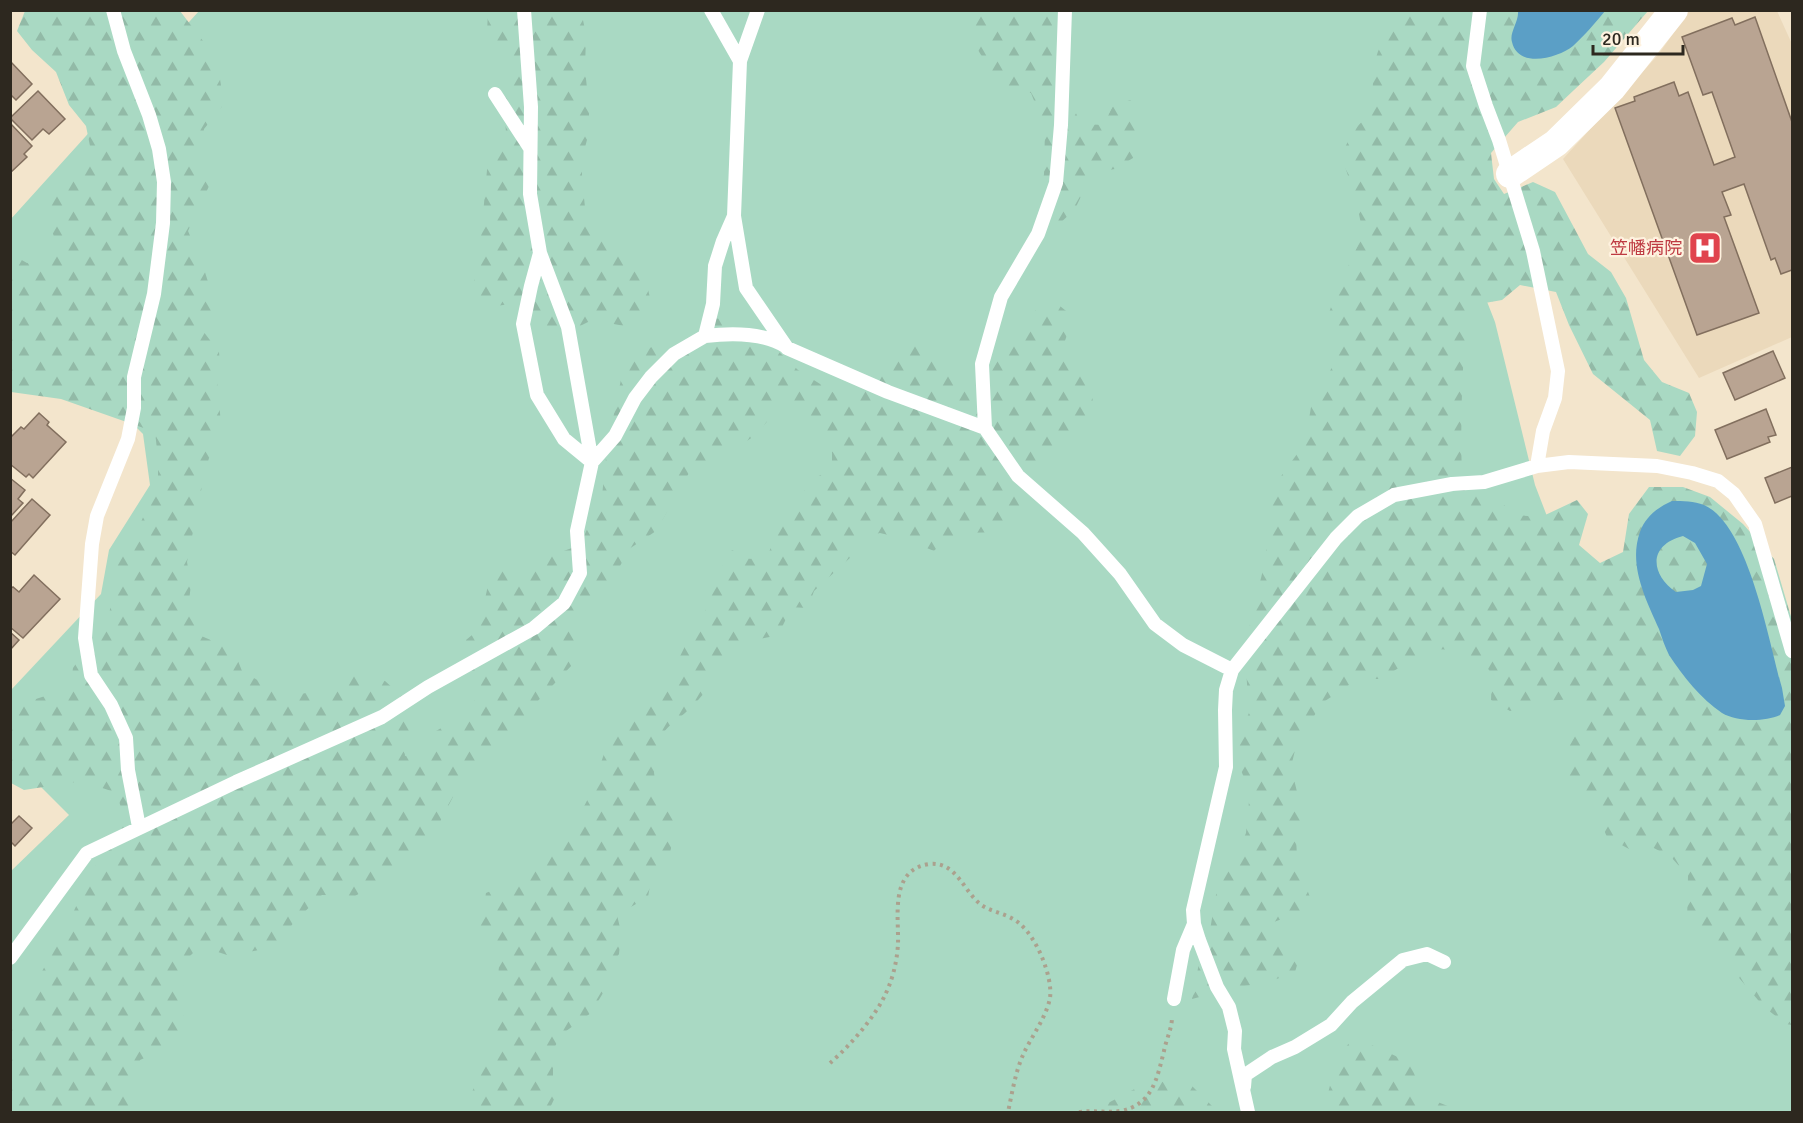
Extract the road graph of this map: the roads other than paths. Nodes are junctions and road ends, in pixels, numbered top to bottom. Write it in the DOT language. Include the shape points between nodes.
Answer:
graph roads {
  1 [pos="112,10"];
  2 [pos="524,10"];
  3 [pos="711,10"];
  4 [pos="758,10"];
  5 [pos="1065,10"];
  6 [pos="1480,10"];
  7 [pos="1674,10"];
  8 [pos="740,61"];
  9 [pos="495,94"];
  10 [pos="531,150"];
  11 [pos="1510,174"];
  12 [pos="734,216"];
  13 [pos="540,253"];
  14 [pos="705,336"];
  15 [pos="787,348"];
  16 [pos="985,428"];
  17 [pos="592,462"];
  18 [pos="1537,466"];
  19 [pos="1792,651"];
  20 [pos="1232,670"];
  21 [pos="139,827"];
  22 [pos="1194,924"];
  23 [pos="10,958"];
  24 [pos="1444,962"];
  25 [pos="1174,999"];
  26 [pos="1243,1092"];
  27 [pos="1248,1113"];
  1 -- 21 [label="lane" via="159,149 164,182 163,223 154,294 134,377 128,439 97,516 84,638 91,675 126,738"];
  2 -- 10 [label="lane"];
  3 -- 8 [label="lane"];
  4 -- 8 [label="lane"];
  5 -- 16 [label="lane" via="1056,183 1038,234 1001,297 982,364"];
  6 -- 11 [label="lane" via="1473,66"];
  7 -- 11 [label="street" via="1612,88 1564,136"];
  8 -- 12 [label="lane"];
  9 -- 10 [label="lane"];
  10 -- 13 [label="lane" via="530,194"];
  11 -- 18 [label="lane" via="1533,251 1558,371"];
  12 -- 14 [label="lane" via="715,266 713,304"];
  12 -- 15 [label="lane" via="746,288"];
  13 -- 17 [label="lane" via="568,327"];
  13 -- 17 [label="lane" via="523,324 537,395 564,439"];
  14 -- 15 [label="lane" via="728,333 764,338"];
  14 -- 17 [label="lane" via="674,354 651,377 615,436"];
  15 -- 16 [label="lane"];
  16 -- 20 [label="lane" via="1018,476 1083,532 1120,574 1155,624 1183,645"];
  17 -- 21 [label="lane" via="577,531 580,573 564,603 534,628 382,717"];
  18 -- 19 [label="lane" via="1569,462 1657,466 1718,481 1734,494 1755,524"];
  18 -- 20 [label="lane" via="1484,482 1394,495 1358,516 1336,538"];
  20 -- 22 [label="lane" via="1226,690 1226,767 1193,910"];
  21 -- 23 [label="lane" via="87,853"];
  22 -- 25 [label="lane" via="1183,950"];
  22 -- 26 [label="lane" via="1229,1008"];
  24 -- 26 [label="lane" via="1428,954 1403,960 1331,1025 1245,1074"];
  26 -- 27 [label="lane"];
}
